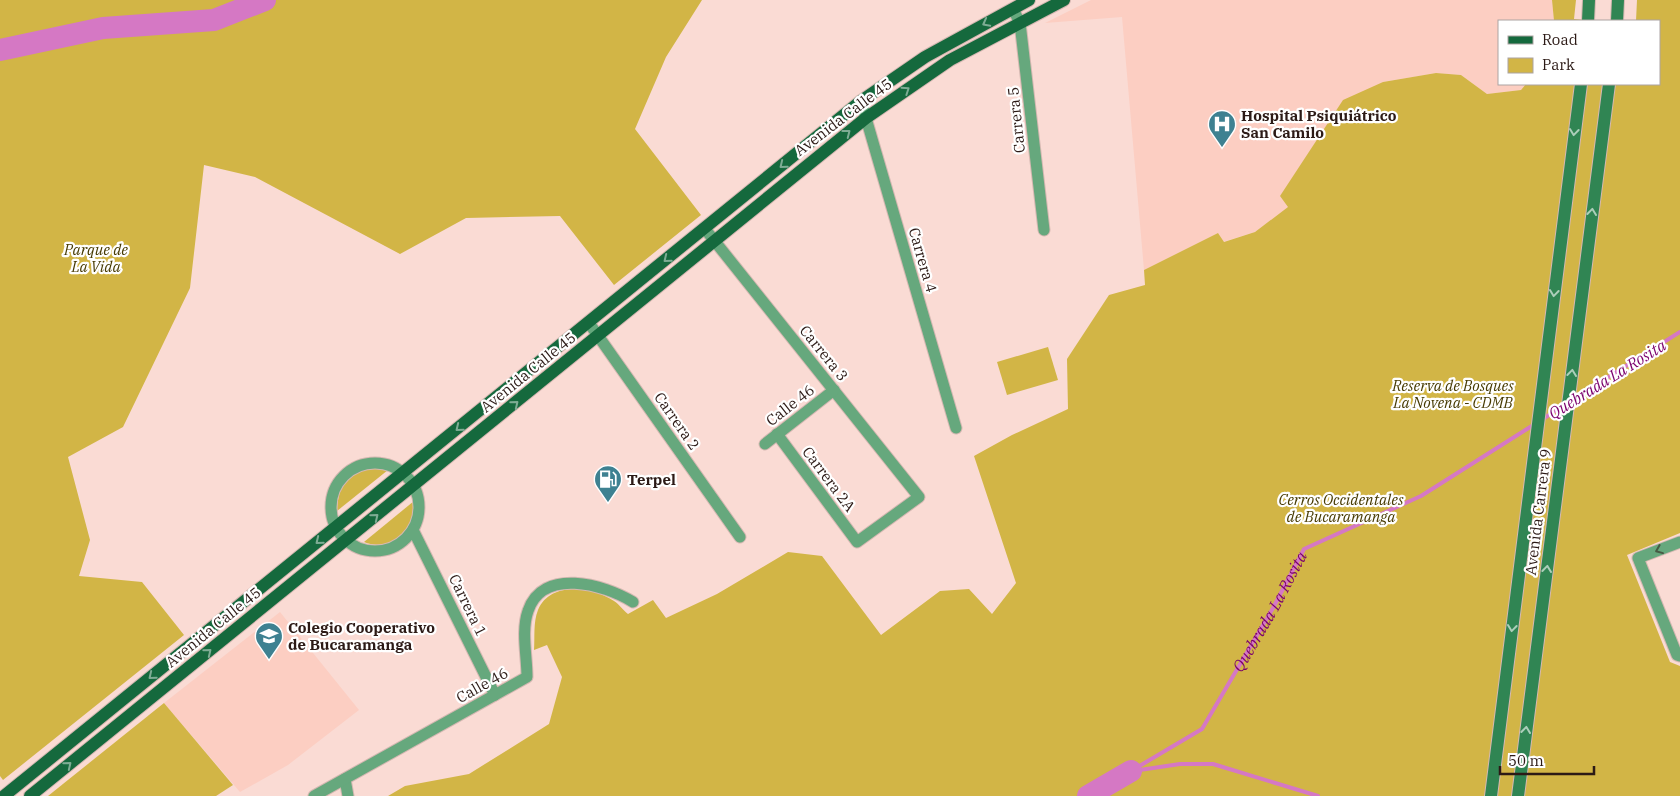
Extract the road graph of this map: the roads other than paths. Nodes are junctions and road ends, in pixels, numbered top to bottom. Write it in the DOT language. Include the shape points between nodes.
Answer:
graph roads {
  1 [pos="1029,0"];
  2 [pos="1064,0"];
  3 [pos="1589,0"];
  4 [pos="1618,0"];
  5 [pos="1012,9"];
  6 [pos="1588,20"];
  7 [pos="1617,20"];
  8 [pos="1020,23"];
  9 [pos="1580,85"];
  10 [pos="1609,85"];
  11 [pos="861,101"];
  12 [pos="866,118"];
  13 [pos="705,229"];
  14 [pos="1044,230"];
  15 [pos="714,241"];
  16 [pos="589,323"];
  17 [pos="598,336"];
  18 [pos="834,390"];
  19 [pos="956,428"];
  20 [pos="777,434"];
  21 [pos="764,444"];
  22 [pos="403,473"];
  23 [pos="414,486"];
  24 [pos="335,528"];
  25 [pos="413,530"];
  26 [pos="740,537"];
  27 [pos="346,541"];
  28 [pos="857,542"];
  29 [pos="1680,542"];
  30 [pos="633,602"];
  31 [pos="1679,655"];
  32 [pos="495,695"];
  33 [pos="345,779"];
  34 [pos="4,796"];
  35 [pos="30,796"];
  36 [pos="314,796"];
  37 [pos="348,796"];
  38 [pos="1491,796"];
  39 [pos="1518,796"];
  1 -- 5 [label="main road, Avenida Calle 45"];
  2 -- 8 [label="main road, Avenida Calle 45"];
  3 -- 6 [label="main road"];
  4 -- 7 [label="main road"];
  5 -- 8 [label="street, Carrera 5"];
  5 -- 11 [label="main road, Avenida Calle 45, one-way" via="925,57"];
  12 -- 8 [label="main road, Avenida Calle 45, one-way" via="950,60"];
  8 -- 14 [label="street, Carrera 5"];
  9 -- 38 [label="main road, Avenida Carrera 9, one-way"];
  39 -- 10 [label="main road, Avenida Carrera 9, one-way"];
  11 -- 12 [label="street, Carrera 4"];
  11 -- 13 [label="main road, Avenida Calle 45, one-way"];
  15 -- 12 [label="main road, Avenida Calle 45, one-way"];
  12 -- 19 [label="street, Carrera 4"];
  13 -- 15 [label="street, Carrera 3"];
  13 -- 16 [label="main road, Avenida Calle 45, one-way"];
  15 -- 17 [label="main road, Avenida Calle 45"];
  15 -- 18 [label="street, Carrera 3"];
  16 -- 17 [label="street, Carrera 2"];
  16 -- 22 [label="main road, Avenida Calle 45, one-way"];
  23 -- 17 [label="main road, Avenida Calle 45, one-way"];
  17 -- 26 [label="street, Carrera 2"];
  18 -- 20 [label="street, Calle 46"];
  18 -- 28 [label="street, Carrera 3" via="919,497"];
  20 -- 21 [label="street, Calle 46"];
  20 -- 28 [label="street, Carrera 2A"];
  22 -- 23 [label="street"];
  22 -- 24 [label="main road, Avenida Calle 45"];
  22 -- 24 [label="street" via="395,467 374,462 344,474 332,495 330,507"];
  23 -- 25 [label="street" via="419,506"];
  27 -- 23 [label="main road, Avenida Calle 45, one-way"];
  24 -- 27 [label="street"];
  24 -- 34 [label="main road, Avenida Calle 45, one-way"];
  25 -- 27 [label="street" via="402,542 386,550 364,550"];
  25 -- 32 [label="street, Carrera 1"];
  35 -- 27 [label="main road, Avenida Calle 45, one-way"];
  29 -- 31 [label="street, one-way" via="1638,558"];
  30 -- 32 [label="street, Calle 46" via="620,594 591,586 564,583 542,591 528,611 527,677"];
  32 -- 33 [label="street, Calle 46"];
  33 -- 36 [label="street, Calle 46"];
  33 -- 37 [label="street"];
}
